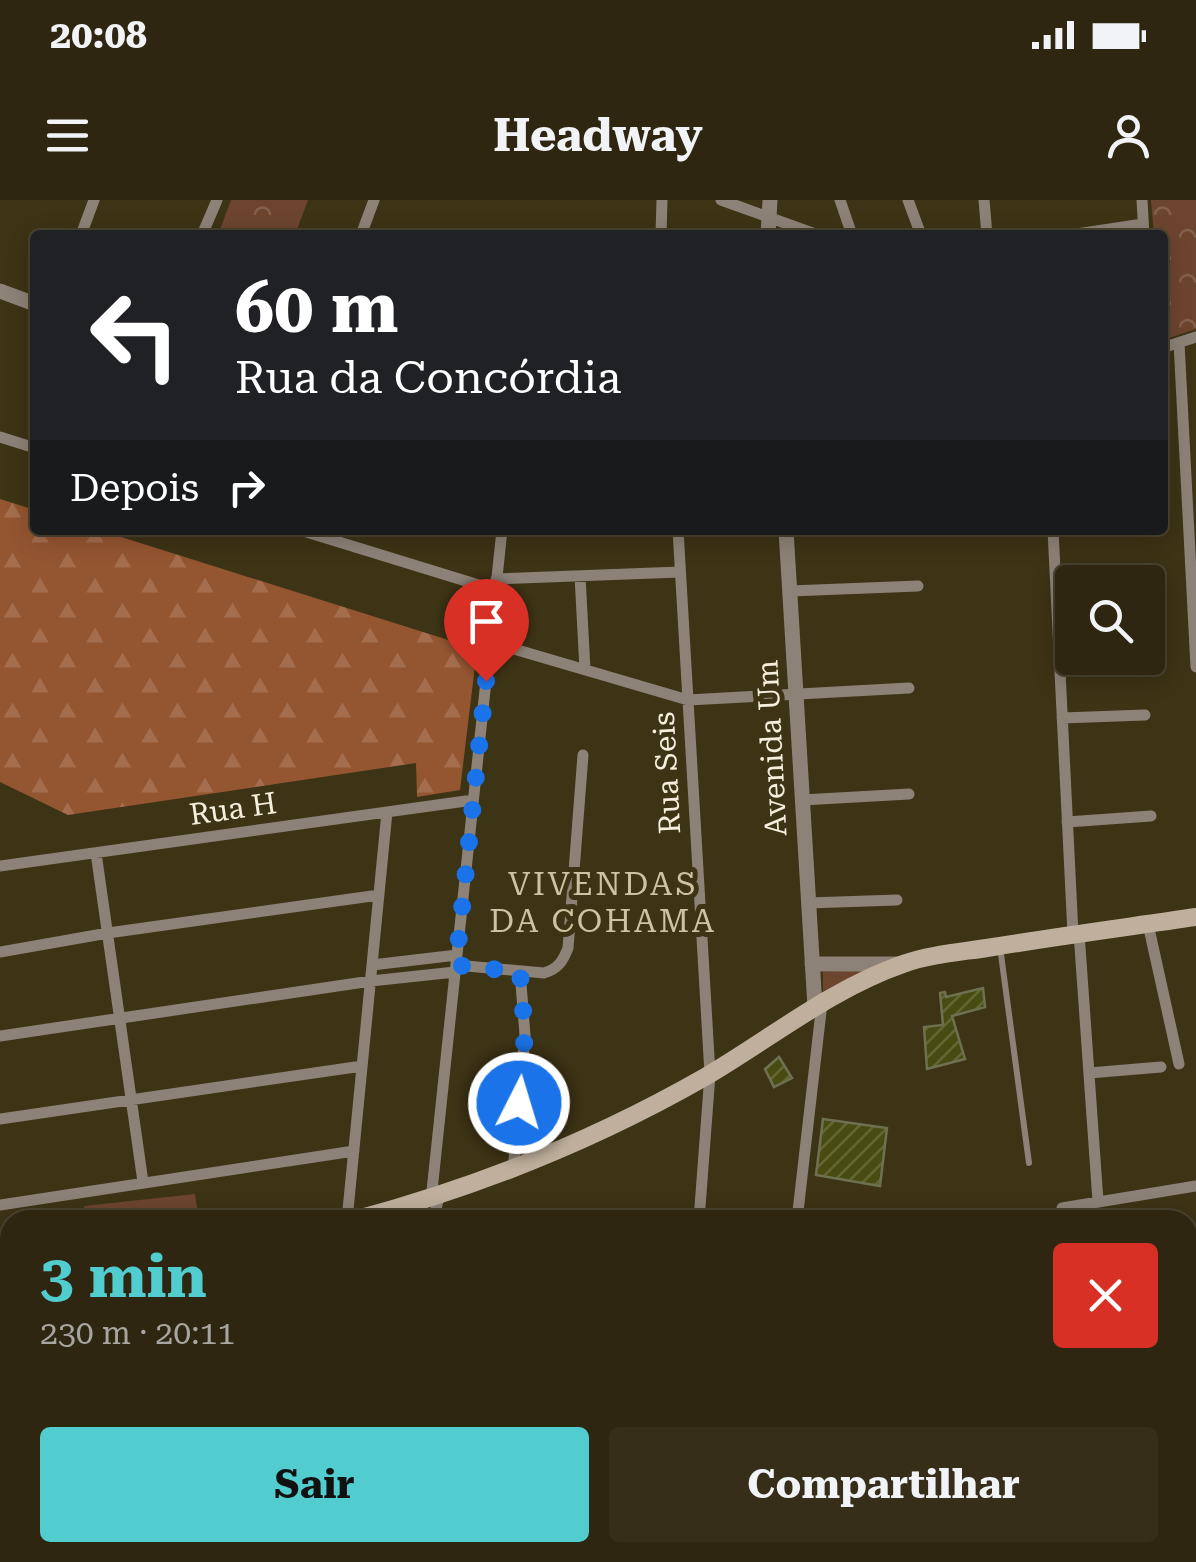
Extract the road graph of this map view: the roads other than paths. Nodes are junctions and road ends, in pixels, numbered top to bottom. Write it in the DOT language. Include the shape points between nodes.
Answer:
graph roads {
  1 [pos="94,200"];
  2 [pos="218,200"];
  3 [pos="374,200"];
  4 [pos="662,200"];
  5 [pos="721,200"];
  6 [pos="840,200"];
  7 [pos="908,200"];
  8 [pos="984,200"];
  9 [pos="1142,200"];
  10 [pos="768,208"];
  11 [pos="83,230"];
  12 [pos="204,230"];
  13 [pos="362,230"];
  14 [pos="661,230"];
  15 [pos="809,230"];
  16 [pos="850,230"];
  17 [pos="918,230"];
  18 [pos="987,230"];
  19 [pos="1144,230"];
  20 [pos="0,292"];
  21 [pos="30,302"];
  22 [pos="1196,337"];
  23 [pos="1180,343"];
  24 [pos="1168,346"];
  25 [pos="0,437"];
  26 [pos="30,446"];
  27 [pos="318,535"];
  28 [pos="501,535"];
  29 [pos="678,535"];
  30 [pos="786,535"];
  31 [pos="1053,535"];
  32 [pos="1055,565"];
  33 [pos="680,572"];
  34 [pos="580,576"];
  35 [pos="496,585"];
  36 [pos="918,586"];
  37 [pos="790,591"];
  38 [pos="490,642"];
  39 [pos="1196,667"];
  40 [pos="585,670"];
  41 [pos="1060,675"];
  42 [pos="910,688"];
  43 [pos="796,694"];
  44 [pos="688,700"];
  45 [pos="1146,715"];
  46 [pos="1062,718"];
  47 [pos="583,755"];
  48 [pos="909,794"];
  49 [pos="473,800"];
  50 [pos="802,800"];
  51 [pos="387,812"];
  52 [pos="1151,816"];
  53 [pos="1067,822"];
  54 [pos="96,853"];
  55 [pos="0,866"];
  56 [pos="379,895"];
  57 [pos="896,900"];
  58 [pos="808,903"];
  59 [pos="1196,917"];
  60 [pos="1148,924"];
  61 [pos="108,933"];
  62 [pos="1076,934"];
  63 [pos="1000,946"];
  64 [pos="0,952"];
  65 [pos="456,964"];
  66 [pos="812,964"];
  67 [pos="901,964"];
  68 [pos="372,965"];
  69 [pos="520,972"];
  70 [pos="370,980"];
  71 [pos="818,1005"];
  72 [pos="120,1016"];
  73 [pos="0,1036"];
  74 [pos="1179,1064"];
  75 [pos="362,1066"];
  76 [pos="1161,1068"];
  77 [pos="1088,1073"];
  78 [pos="710,1074"];
  79 [pos="132,1099"];
  80 [pos="0,1120"];
  81 [pos="354,1151"];
  82 [pos="1030,1163"];
  83 [pos="513,1171"];
  84 [pos="143,1182"];
  85 [pos="1196,1186"];
  86 [pos="435,1198"];
  87 [pos="1098,1201"];
  88 [pos="0,1205"];
  89 [pos="1062,1208"];
  90 [pos="351,1210"];
  91 [pos="389,1210"];
  92 [pos="433,1210"];
  93 [pos="700,1210"];
  94 [pos="798,1210"];
  1 -- 11 [label="street"];
  2 -- 12 [label="street"];
  3 -- 13 [label="street"];
  4 -- 14 [label="street"];
  5 -- 10 [label="street"];
  6 -- 16 [label="street"];
  7 -- 17 [label="street"];
  8 -- 18 [label="street"];
  9 -- 19 [label="street"];
  10 -- 15 [label="street"];
  20 -- 21 [label="street"];
  22 -- 23 [label="street"];
  23 -- 24 [label="street"];
  23 -- 39 [label="street"];
  25 -- 26 [label="street"];
  27 -- 35 [label="street"];
  28 -- 35 [label="street"];
  29 -- 33 [label="street, Rua Seis"];
  30 -- 37 [label="street, Avenida Um"];
  31 -- 32 [label="street"];
  33 -- 34 [label="street"];
  33 -- 44 [label="street, Rua Seis"];
  34 -- 35 [label="street"];
  34 -- 40 [label="street"];
  35 -- 38 [label="street"];
  36 -- 37 [label="street"];
  37 -- 43 [label="street, Avenida Um"];
  38 -- 40 [label="street"];
  38 -- 49 [label="street"];
  40 -- 44 [label="street"];
  41 -- 46 [label="street"];
  42 -- 43 [label="street"];
  43 -- 44 [label="street"];
  43 -- 50 [label="street, Avenida Um"];
  44 -- 78 [label="street, Rua Seis"];
  45 -- 46 [label="street"];
  46 -- 53 [label="street"];
  47 -- 69 [label="street" via="568,948 550,972"];
  48 -- 50 [label="street"];
  49 -- 51 [label="street, Rua H"];
  49 -- 65 [label="street"];
  50 -- 58 [label="street, Avenida Um"];
  51 -- 54 [label="street, Rua H"];
  51 -- 56 [label="street"];
  52 -- 53 [label="street"];
  53 -- 62 [label="street"];
  54 -- 55 [label="street, Rua H"];
  54 -- 61 [label="street"];
  56 -- 61 [label="street"];
  56 -- 68 [label="street"];
  57 -- 58 [label="street"];
  58 -- 66 [label="street, Avenida Um"];
  59 -- 60 [label="main road"];
  60 -- 62 [label="main road"];
  60 -- 74 [label="street"];
  61 -- 64 [label="street"];
  61 -- 72 [label="street"];
  62 -- 63 [label="main road"];
  62 -- 77 [label="street"];
  63 -- 67 [label="main road"];
  63 -- 82 [label="lane"];
  65 -- 68 [label="street"];
  65 -- 69 [label="street"];
  65 -- 70 [label="street"];
  65 -- 86 [label="street"];
  66 -- 67 [label="street"];
  66 -- 71 [label="street, Avenida Um"];
  67 -- 71 [label="main road"];
  68 -- 70 [label="street"];
  69 -- 83 [label="street" via="525,1034"];
  70 -- 72 [label="street"];
  70 -- 75 [label="street"];
  71 -- 78 [label="main road"];
  71 -- 94 [label="street"];
  72 -- 73 [label="street"];
  72 -- 79 [label="street"];
  75 -- 79 [label="street"];
  75 -- 81 [label="street"];
  76 -- 77 [label="street"];
  77 -- 87 [label="street"];
  78 -- 83 [label="main road"];
  78 -- 93 [label="street, Rua Seis"];
  79 -- 80 [label="street"];
  79 -- 84 [label="street"];
  81 -- 84 [label="street"];
  81 -- 90 [label="street"];
  83 -- 86 [label="main road"];
  84 -- 88 [label="street"];
  85 -- 87 [label="street"];
  86 -- 91 [label="main road"];
  86 -- 92 [label="street"];
  87 -- 89 [label="street"];
}
